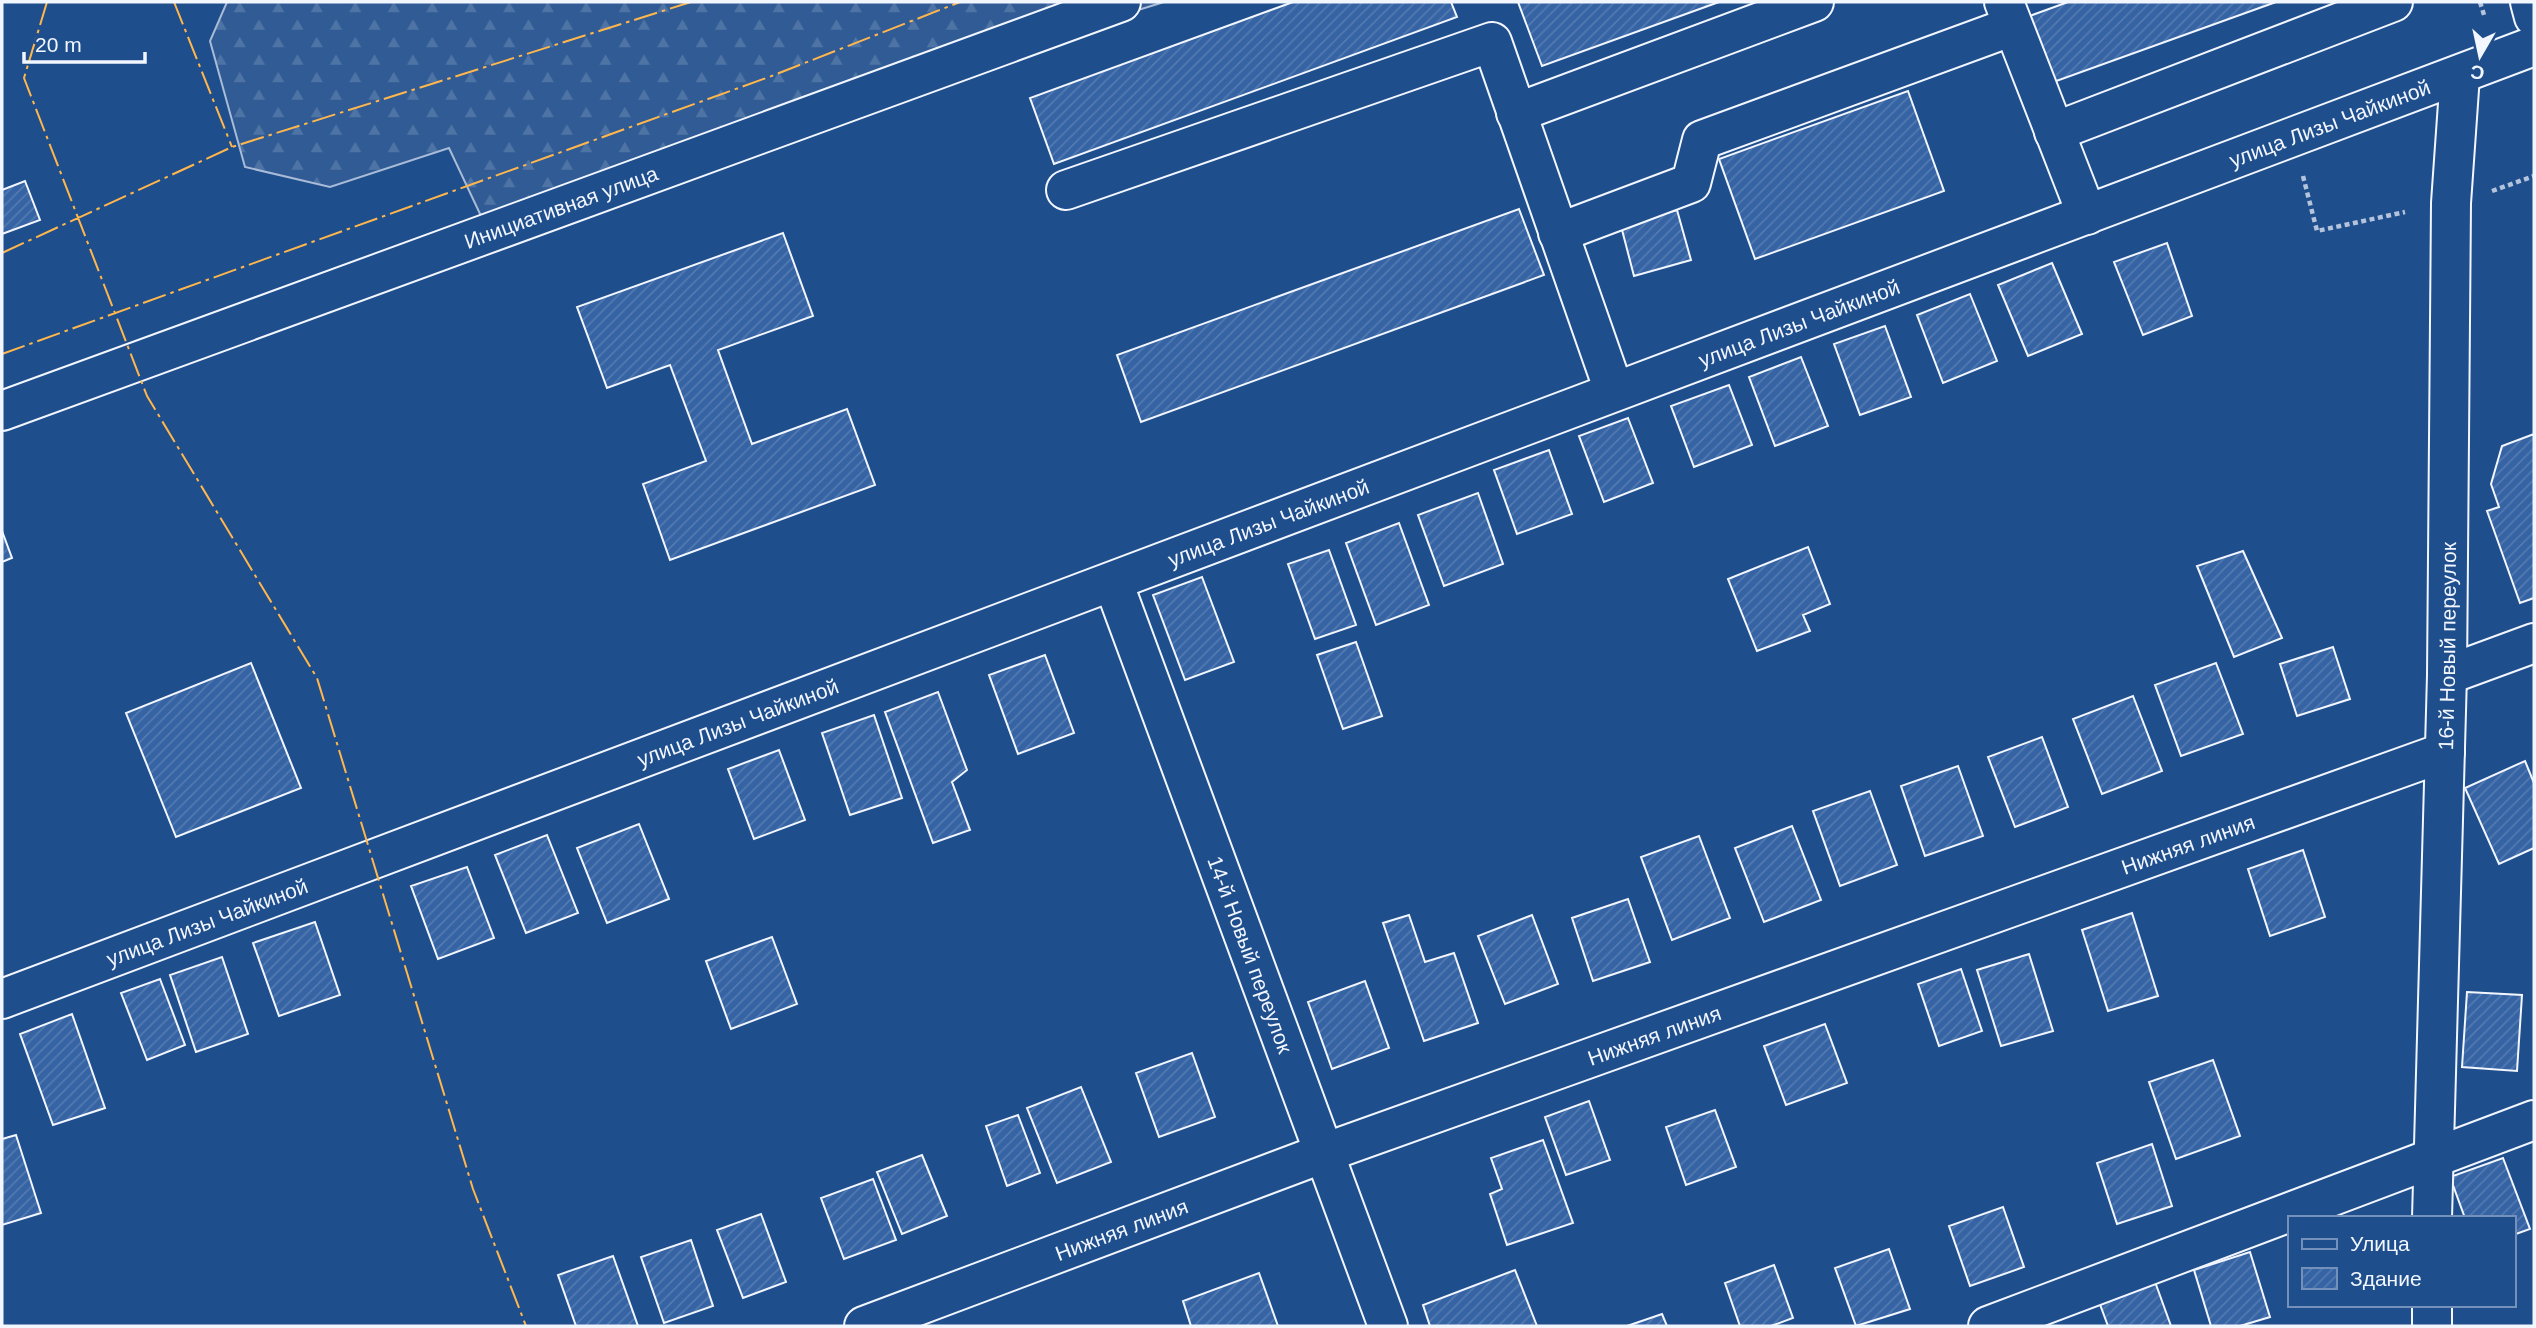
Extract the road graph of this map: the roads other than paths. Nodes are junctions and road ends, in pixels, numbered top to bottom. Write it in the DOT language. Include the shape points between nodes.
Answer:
graph roads {
  1 [pos="1121,2"];
  2 [pos="1814,2"];
  3 [pos="2393,2"];
  4 [pos="2530,2"];
  5 [pos="2008,14"];
  6 [pos="2534,17"];
  7 [pos="2534,46"];
  8 [pos="2460,75"];
  9 [pos="1516,113"];
  10 [pos="2054,132"];
  11 [pos="1066,190"];
  12 [pos="2087,215"];
  13 [pos="1558,233"];
  14 [pos="1614,391"];
  15 [pos="2,411"];
  16 [pos="1113,582"];
  17 [pos="2534,642"];
  18 [pos="2446,675"];
  19 [pos="2445,752"];
  20 [pos="2,999"];
  21 [pos="2534,1120"];
  22 [pos="1324,1153"];
  23 [pos="2433,1158"];
  24 [pos="2432,1216"];
  25 [pos="2432,1307"];
  26 [pos="864,1326"];
  27 [pos="1388,1326"];
  28 [pos="1988,1326"];
  29 [pos="2431,1326"];
  1 -- 15 [label="main road, Инициативная улица"];
  2 -- 9 [label="main road"];
  3 -- 10 [label="main road"];
  4 -- 6 [label="main road"];
  5 -- 10 [label="main road"];
  5 -- 13 [label="main road" via="1702,140 1691,183"];
  7 -- 8 [label="main road, улица Лизы Чайкиной"];
  8 -- 12 [label="main road, улица Лизы Чайкиной"];
  8 -- 18 [label="main road, 16-й Новый переулок" via="2451,203"];
  9 -- 11 [label="main road" via="1492,42"];
  9 -- 13 [label="main road"];
  10 -- 12 [label="main road"];
  12 -- 14 [label="main road, улица Лизы Чайкиной"];
  13 -- 14 [label="main road"];
  14 -- 16 [label="main road, улица Лизы Чайкиной"];
  16 -- 20 [label="main road, улица Лизы Чайкиной"];
  16 -- 22 [label="main road, 14-й Новый переулок"];
  17 -- 18 [label="main road"];
  18 -- 19 [label="main road, 16-й Новый переулок"];
  19 -- 22 [label="main road, Нижняя линия"];
  19 -- 23 [label="main road, 16-й Новый переулок"];
  21 -- 23 [label="main road"];
  22 -- 26 [label="main road, Нижняя линия"];
  22 -- 27 [label="main road, 14-й Новый переулок"];
  23 -- 24 [label="main road, 16-й Новый переулок"];
  23 -- 28 [label="main road"];
  25 -- 29 [label="main road"];
}
